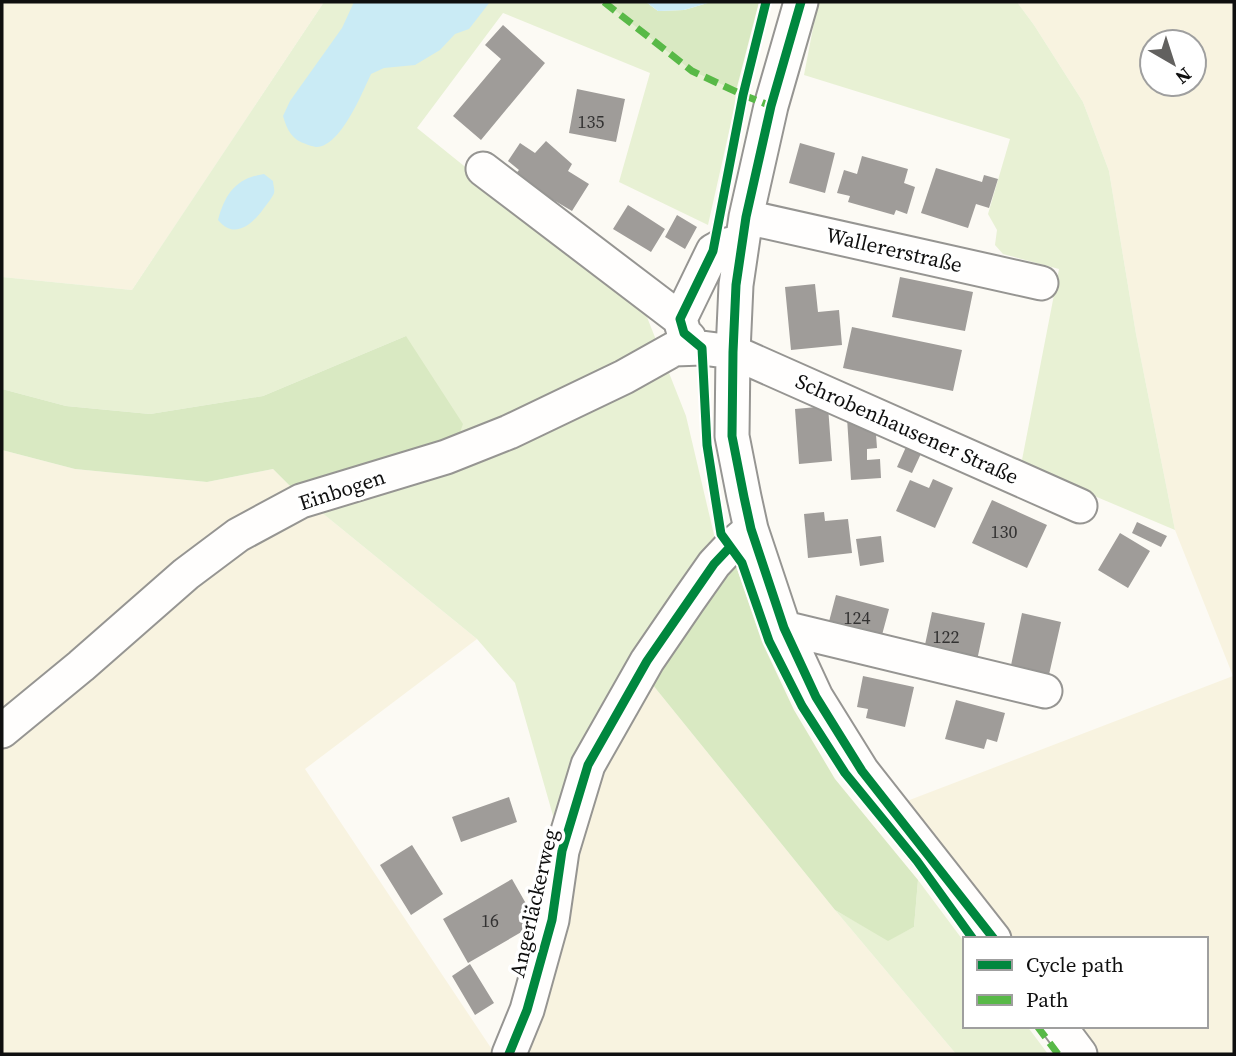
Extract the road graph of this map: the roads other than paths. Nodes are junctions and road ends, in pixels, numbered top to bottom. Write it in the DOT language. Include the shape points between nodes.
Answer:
graph roads {
  1 [pos="801,2"];
  2 [pos="483,169"];
  3 [pos="744,229"];
  4 [pos="1041,283"];
  5 [pos="680,320"];
  6 [pos="718,350"];
  7 [pos="1080,506"];
  8 [pos="751,529"];
  9 [pos="784,628"];
  10 [pos="1045,691"];
  11 [pos="2,731"];
  12 [pos="992,937"];
  13 [pos="1060,1028"];
  14 [pos="509,1054"];
  15 [pos="1080,1054"];
  1 -- 3 [label="street" via="771,106"];
  2 -- 5 [label="street, Schrobenhausener Straße"];
  3 -- 4 [label="street, Wallererstraße"];
  3 -- 5 [label="street" via="713,251"];
  3 -- 6 [label="street" via="736,285"];
  5 -- 6 [label="street, Schrobenhausener Straße" via="684,333"];
  6 -- 7 [label="street, Schrobenhausener Straße"];
  6 -- 8 [label="street"];
  6 -- 11 [label="street, Einbogen" via="674,349 509,432 446,457 301,501 238,535 186,573"];
  8 -- 9 [label="street"];
  8 -- 14 [label="street, Angerläckerweg" via="714,564 688,601 587,765 562,851 552,920 527,1010"];
  9 -- 10 [label="street"];
  9 -- 12 [label="street" via="816,697 862,771"];
  13 -- 15 [label="street"];
}
